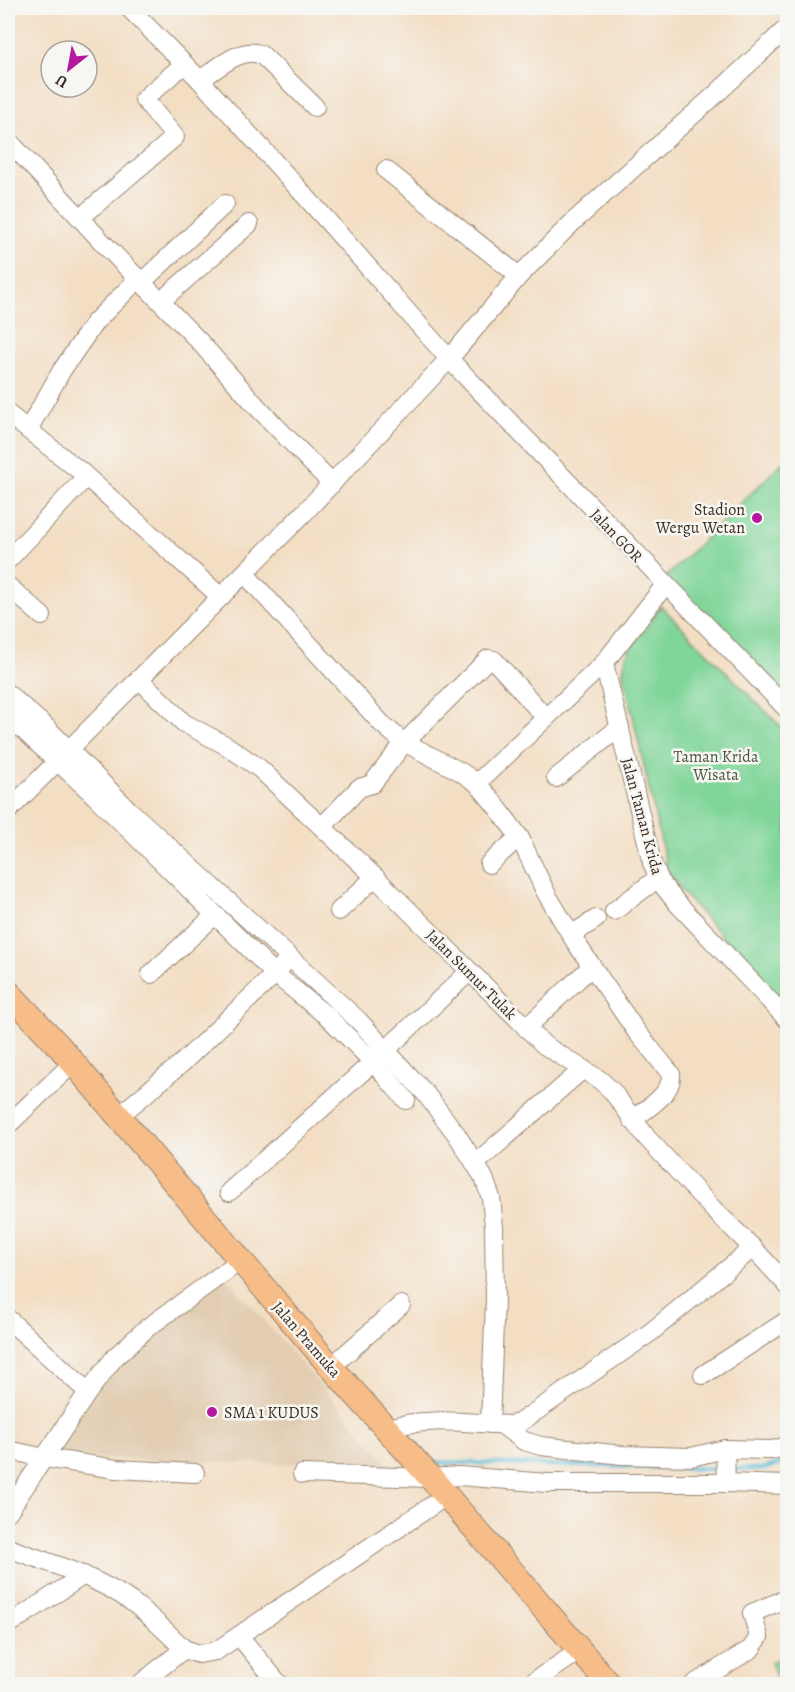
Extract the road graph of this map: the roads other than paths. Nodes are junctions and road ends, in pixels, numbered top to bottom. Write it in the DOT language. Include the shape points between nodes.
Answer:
graph roads {
  1 [pos="129,8"];
  2 [pos="788,27"];
  3 [pos="184,64"];
  4 [pos="200,80"];
  5 [pos="315,107"];
  6 [pos="8,140"];
  7 [pos="386,170"];
  8 [pos="225,204"];
  9 [pos="80,218"];
  10 [pos="249,224"];
  11 [pos="519,276"];
  12 [pos="140,281"];
  13 [pos="161,301"];
  14 [pos="449,359"];
  15 [pos="8,414"];
  16 [pos="28,430"];
  17 [pos="86,477"];
  18 [pos="332,484"];
  19 [pos="8,561"];
  20 [pos="245,574"];
  21 [pos="665,585"];
  22 [pos="8,586"];
  23 [pos="221,597"];
  24 [pos="42,616"];
  25 [pos="604,663"];
  26 [pos="139,679"];
  27 [pos="8,694"];
  28 [pos="788,710"];
  29 [pos="8,716"];
  30 [pos="545,717"];
  31 [pos="620,727"];
  32 [pos="404,743"];
  33 [pos="64,756"];
  34 [pos="556,778"];
  35 [pos="477,783"];
  36 [pos="8,811"];
  37 [pos="322,827"];
  38 [pos="519,837"];
  39 [pos="489,864"];
  40 [pos="375,878"];
  41 [pos="658,878"];
  42 [pos="339,911"];
  43 [pos="614,912"];
  44 [pos="215,915"];
  45 [pos="596,919"];
  46 [pos="571,935"];
  47 [pos="282,966"];
  48 [pos="592,966"];
  49 [pos="469,972"];
  50 [pos="151,974"];
  51 [pos="9,996"];
  52 [pos="788,1020"];
  53 [pos="526,1028"];
  54 [pos="379,1056"];
  55 [pos="73,1063"];
  56 [pos="583,1069"];
  57 [pos="406,1100"];
  58 [pos="119,1116"];
  59 [pos="632,1120"];
  60 [pos="8,1125"];
  61 [pos="475,1164"];
  62 [pos="229,1192"];
  63 [pos="753,1248"];
  64 [pos="240,1261"];
  65 [pos="788,1286"];
  66 [pos="401,1305"];
  67 [pos="8,1318"];
  68 [pos="788,1320"];
  69 [pos="331,1367"];
  70 [pos="704,1376"];
  71 [pos="88,1392"];
  72 [pos="487,1424"];
  73 [pos="385,1429"];
  74 [pos="788,1446"];
  75 [pos="8,1450"];
  76 [pos="725,1451"];
  77 [pos="45,1458"];
  78 [pos="195,1473"];
  79 [pos="302,1474"];
  80 [pos="430,1478"];
  81 [pos="726,1479"];
  82 [pos="788,1485"];
  83 [pos="453,1486"];
  84 [pos="8,1512"];
  85 [pos="8,1548"];
  86 [pos="84,1575"];
  87 [pos="788,1598"];
  88 [pos="8,1625"];
  89 [pos="239,1636"];
  90 [pos="184,1649"];
  91 [pos="581,1650"];
  92 [pos="140,1684"];
  93 [pos="279,1684"];
  94 [pos="530,1684"];
  95 [pos="609,1684"];
  96 [pos="694,1684"];
  1 -- 3 [label="street, Jalan GOR"];
  2 -- 11 [label="street" via="574,221"];
  3 -- 4 [label="street, Jalan GOR"];
  3 -- 9 [label="street" via="144,99 175,137"];
  4 -- 5 [label="street" via="241,54 253,52"];
  4 -- 14 [label="street, Jalan GOR"];
  6 -- 9 [label="street"];
  7 -- 11 [label="street"];
  8 -- 12 [label="street"];
  9 -- 12 [label="street"];
  10 -- 13 [label="street"];
  11 -- 14 [label="street"];
  12 -- 13 [label="street"];
  12 -- 16 [label="street" via="95,322"];
  13 -- 18 [label="street"];
  14 -- 18 [label="street"];
  14 -- 21 [label="street, Jalan GOR"];
  15 -- 16 [label="street"];
  16 -- 17 [label="street"];
  17 -- 19 [label="street"];
  17 -- 23 [label="street"];
  18 -- 20 [label="street"];
  20 -- 23 [label="street"];
  20 -- 32 [label="street" via="382,724"];
  21 -- 25 [label="street"];
  21 -- 28 [label="street, Jalan GOR"];
  22 -- 24 [label="street"];
  23 -- 26 [label="street"];
  25 -- 30 [label="street"];
  25 -- 31 [label="street, Jalan Taman Krida"];
  26 -- 33 [label="street"];
  26 -- 37 [label="street, Jalan Sumur Tulak" via="184,723 259,768"];
  27 -- 33 [label="street"];
  29 -- 33 [label="street"];
  30 -- 32 [label="street" via="490,658"];
  30 -- 35 [label="street"];
  31 -- 34 [label="street"];
  31 -- 41 [label="street, Jalan Taman Krida"];
  32 -- 35 [label="street"];
  32 -- 37 [label="street" via="372,784 359,788"];
  33 -- 36 [label="street"];
  33 -- 44 [label="street"];
  33 -- 47 [label="street" via="130,811"];
  35 -- 38 [label="street"];
  37 -- 40 [label="street, Jalan Sumur Tulak"];
  38 -- 39 [label="street"];
  38 -- 46 [label="street"];
  40 -- 42 [label="street"];
  40 -- 49 [label="street, Jalan Sumur Tulak"];
  41 -- 43 [label="street"];
  41 -- 52 [label="street, Jalan Taman Krida"];
  44 -- 47 [label="street"];
  44 -- 50 [label="street"];
  45 -- 46 [label="street"];
  46 -- 48 [label="street"];
  47 -- 54 [label="street" via="359,1021"];
  47 -- 58 [label="street" via="182,1064"];
  48 -- 53 [label="street"];
  48 -- 59 [label="street" via="671,1074 667,1090"];
  49 -- 53 [label="street, Jalan Sumur Tulak"];
  49 -- 54 [label="street"];
  51 -- 55 [label="main road, Jalan Pramuka"];
  53 -- 56 [label="street, Jalan Sumur Tulak" via="551,1050"];
  54 -- 57 [label="street"];
  54 -- 61 [label="street" via="425,1093"];
  54 -- 62 [label="street"];
  55 -- 58 [label="main road, Jalan Pramuka"];
  55 -- 60 [label="street"];
  56 -- 59 [label="street, Jalan Sumur Tulak" via="612,1091"];
  56 -- 61 [label="street"];
  58 -- 64 [label="main road, Jalan Pramuka"];
  59 -- 63 [label="street, Jalan Sumur Tulak" via="712,1209"];
  61 -- 72 [label="street" via="491,1198 495,1227"];
  63 -- 65 [label="street, Jalan Sumur Tulak"];
  63 -- 72 [label="street" via="651,1332 526,1420 510,1425"];
  64 -- 69 [label="main road, Jalan Pramuka"];
  64 -- 71 [label="street" via="147,1328 115,1357"];
  66 -- 69 [label="street"];
  67 -- 71 [label="street"];
  68 -- 70 [label="street"];
  69 -- 73 [label="main road, Jalan Pramuka"];
  71 -- 77 [label="street"];
  72 -- 73 [label="street" via="406,1422"];
  72 -- 76 [label="street" via="524,1441 560,1449 692,1457"];
  73 -- 80 [label="main road, Jalan Pramuka"];
  74 -- 76 [label="street"];
  75 -- 77 [label="street"];
  76 -- 81 [label="street"];
  77 -- 78 [label="street" via="116,1469"];
  77 -- 84 [label="street"];
  79 -- 80 [label="street"];
  80 -- 83 [label="main road, Jalan Pramuka"];
  81 -- 82 [label="street"];
  81 -- 83 [label="street" via="547,1483 488,1478"];
  83 -- 89 [label="street"];
  83 -- 91 [label="main road, Jalan Pramuka"];
  85 -- 86 [label="street"];
  86 -- 88 [label="street"];
  86 -- 90 [label="street" via="132,1602"];
  87 -- 96 [label="street" via="752,1613 759,1637 751,1650"];
  89 -- 90 [label="street" via="209,1653"];
  89 -- 93 [label="street"];
  90 -- 92 [label="street"];
  91 -- 94 [label="street"];
  91 -- 95 [label="main road, Jalan Pramuka"];
}
